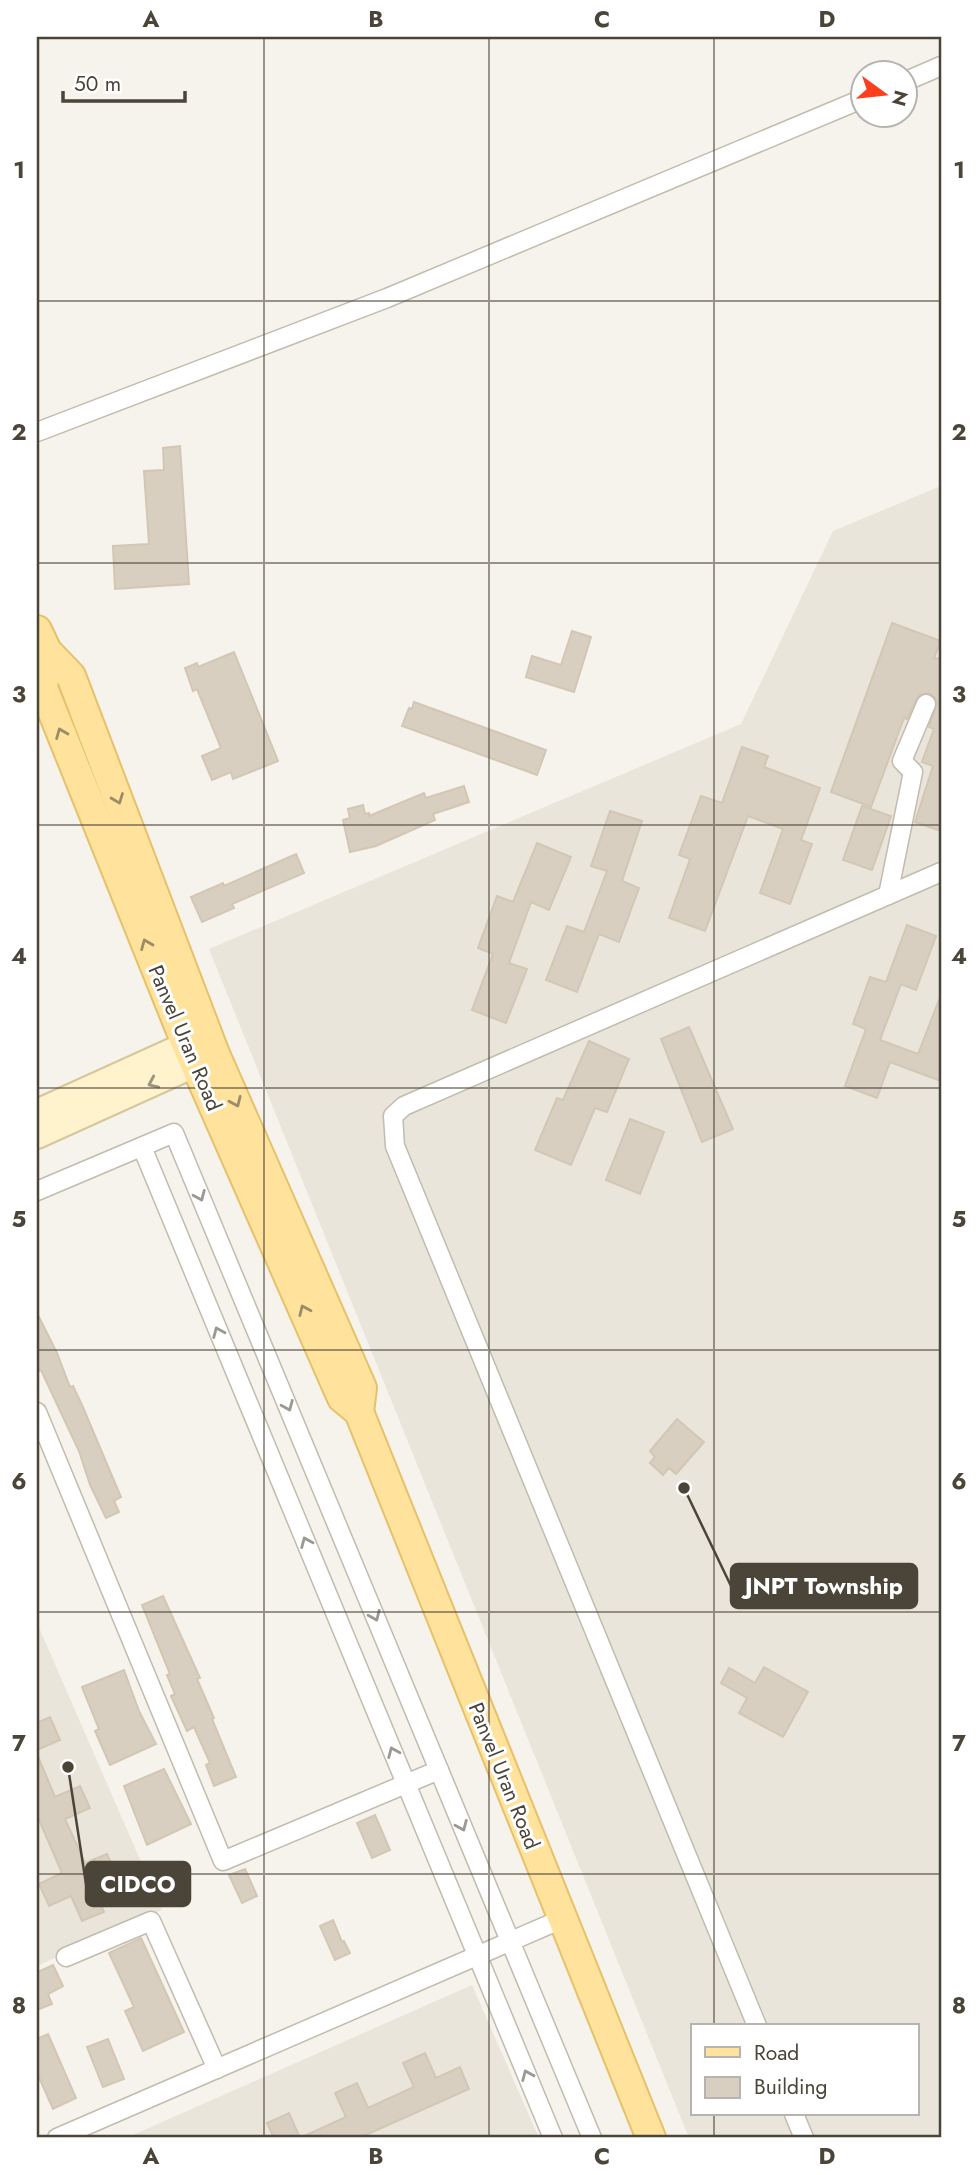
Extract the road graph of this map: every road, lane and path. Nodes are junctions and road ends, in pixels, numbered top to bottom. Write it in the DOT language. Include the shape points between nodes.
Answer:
graph roads {
  1 [pos="941,66"];
  2 [pos="918,76"];
  3 [pos="848,105"];
  4 [pos="37,432"];
  5 [pos="42,640"];
  6 [pos="926,704"];
  7 [pos="941,872"];
  8 [pos="888,895"];
  9 [pos="201,1050"];
  10 [pos="37,1113"];
  11 [pos="37,1135"];
  12 [pos="142,1147"];
  13 [pos="37,1191"];
  14 [pos="37,1412"];
  15 [pos="439,1770"];
  16 [pos="406,1784"];
  17 [pos="562,1919"];
  18 [pos="510,1941"];
  19 [pos="477,1955"];
  20 [pos="66,1957"];
  21 [pos="756,2024"];
  22 [pos="217,2068"];
  23 [pos="795,2116"];
  24 [pos="57,2138"];
  25 [pos="553,2138"];
  26 [pos="592,2138"];
  27 [pos="651,2138"];
  28 [pos="804,2138"];
  1 -- 2 [label="street"];
  3 -- 4 [label="street" via="387,298"];
  5 -- 9 [label="main road, Panvel Uran Road" via="71,676"];
  6 -- 8 [label="street" via="902,761 913,772"];
  7 -- 8 [label="street"];
  8 -- 21 [label="street" via="404,1105 393,1116 395,1146"];
  9 -- 10 [label="main road"];
  9 -- 11 [label="main road, one-way"];
  9 -- 17 [label="main road, Panvel Uran Road" via="362,1388 359,1412"];
  12 -- 13 [label="street"];
  12 -- 15 [label="street, one-way" via="174,1133"];
  16 -- 12 [label="street, one-way"];
  14 -- 16 [label="street" via="223,1861"];
  15 -- 16 [label="street"];
  15 -- 18 [label="street, one-way"];
  16 -- 19 [label="street"];
  17 -- 18 [label="street"];
  17 -- 27 [label="main road, Panvel Uran Road"];
  18 -- 19 [label="street"];
  18 -- 26 [label="street"];
  19 -- 22 [label="street"];
  25 -- 19 [label="street, one-way"];
  20 -- 22 [label="street" via="151,1921"];
  22 -- 24 [label="street"];
  23 -- 28 [label="street"];
}
